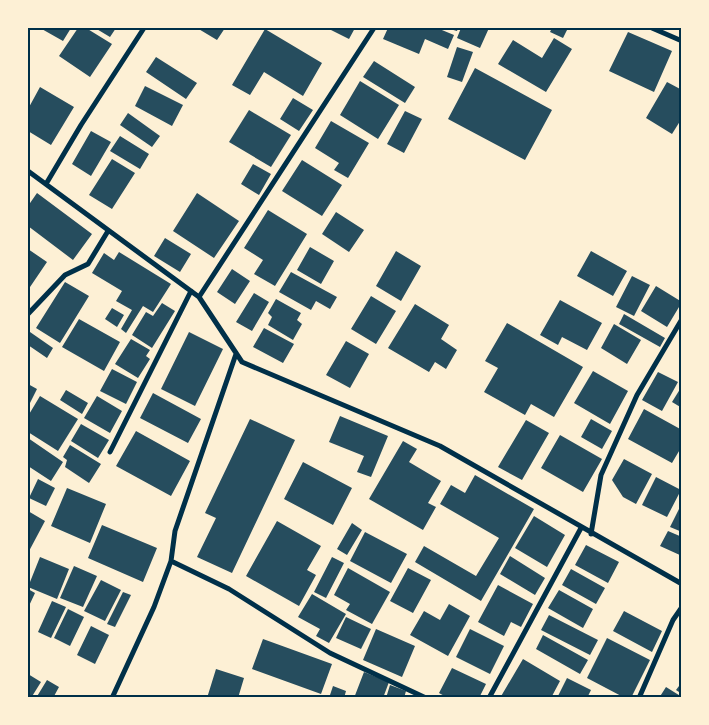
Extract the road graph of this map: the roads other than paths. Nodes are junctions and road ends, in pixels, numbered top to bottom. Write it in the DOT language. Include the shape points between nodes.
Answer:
graph roads {
  1 [pos="144,28"];
  2 [pos="374,28"];
  3 [pos="652,28"];
  4 [pos="682,41"];
  5 [pos="28,171"];
  6 [pos="46,184"];
  7 [pos="108,231"];
  8 [pos="191,291"];
  9 [pos="199,297"];
  10 [pos="28,314"];
  11 [pos="682,319"];
  12 [pos="236,354"];
  13 [pos="110,452"];
  14 [pos="581,528"];
  15 [pos="591,534"];
  16 [pos="172,561"];
  17 [pos="682,584"];
  18 [pos="682,607"];
  19 [pos="112,698"];
  20 [pos="426,698"];
  21 [pos="489,698"];
  22 [pos="639,698"];
  1 -- 6 [label="street"];
  2 -- 9 [label="street"];
  3 -- 4 [label="street"];
  5 -- 6 [label="street"];
  6 -- 7 [label="street"];
  7 -- 8 [label="street"];
  7 -- 10 [label="street" via="88,264 66,275"];
  8 -- 9 [label="street"];
  8 -- 13 [label="street"];
  9 -- 12 [label="street"];
  11 -- 15 [label="street" via="637,395 601,475"];
  12 -- 14 [label="street" via="242,362 440,446"];
  12 -- 16 [label="street" via="175,531"];
  14 -- 15 [label="street"];
  14 -- 21 [label="street"];
  15 -- 17 [label="street"];
  16 -- 19 [label="street"];
  16 -- 20 [label="street" via="229,589 330,653"];
  18 -- 22 [label="street" via="673,620"];
}
